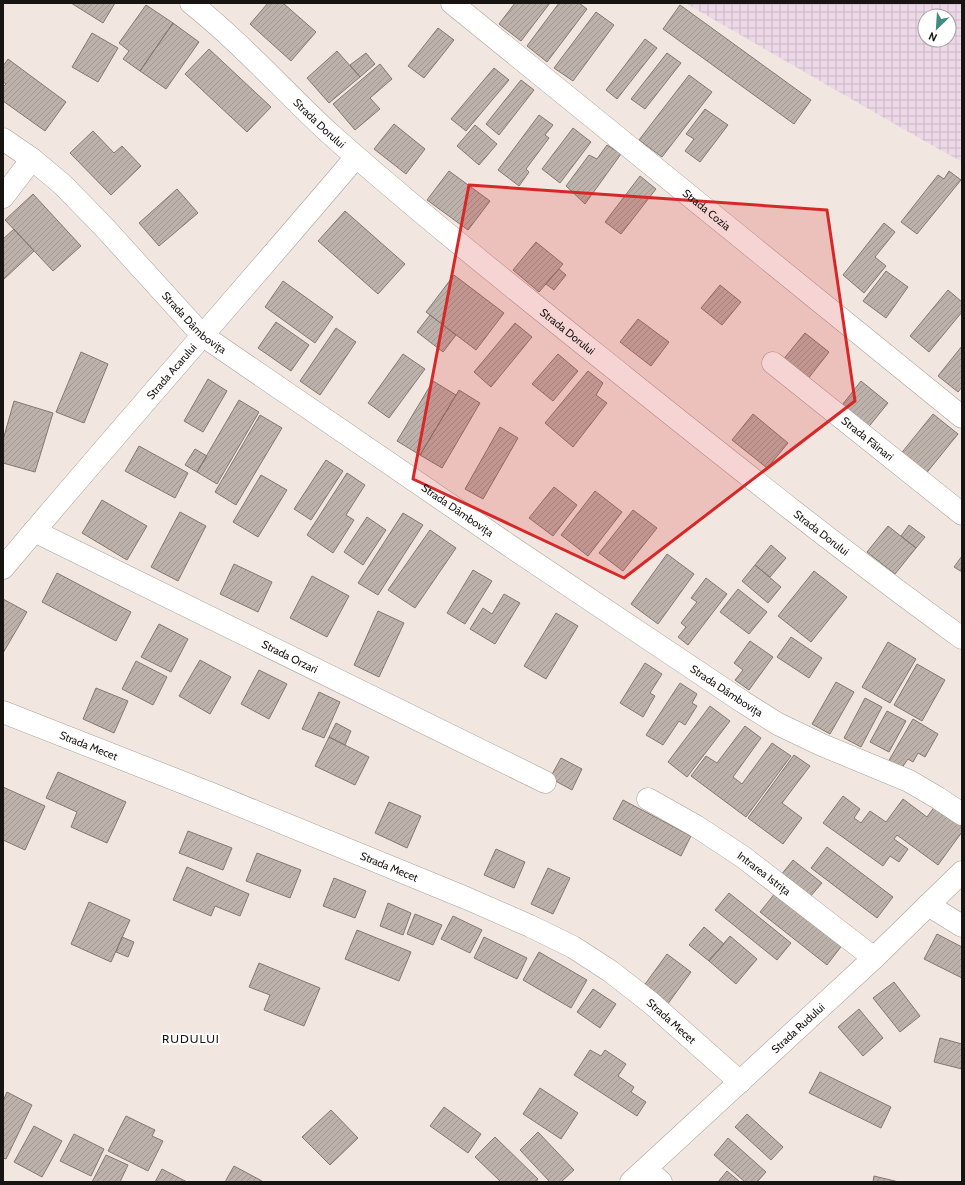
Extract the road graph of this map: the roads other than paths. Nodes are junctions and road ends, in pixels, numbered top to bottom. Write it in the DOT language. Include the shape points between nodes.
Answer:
graph roads {
  1 [pos="191,3"];
  2 [pos="452,3"];
  3 [pos="3,139"];
  4 [pos="356,156"];
  5 [pos="32,158"];
  6 [pos="3,197"];
  7 [pos="202,335"];
  8 [pos="773,363"];
  9 [pos="962,417"];
  10 [pos="962,514"];
  11 [pos="34,531"];
  12 [pos="3,568"];
  13 [pos="962,638"];
  14 [pos="3,712"];
  15 [pos="545,782"];
  16 [pos="648,799"];
  17 [pos="962,814"];
  18 [pos="962,872"];
  19 [pos="928,905"];
  20 [pos="962,926"];
  21 [pos="874,958"];
  22 [pos="740,1082"];
  23 [pos="646,1178"];
  1 -- 4 [label="street, Strada Dorului" via="239,44 298,104"];
  2 -- 9 [label="street, Strada Cozia"];
  3 -- 5 [label="street, Strada Dâmbovița"];
  4 -- 7 [label="street, Strada Acarului"];
  4 -- 13 [label="street, Strada Dorului" via="518,292 709,445 891,587"];
  5 -- 6 [label="street"];
  5 -- 7 [label="street, Strada Dâmbovița" via="98,220"];
  7 -- 11 [label="street, Strada Acarului"];
  7 -- 17 [label="street, Strada Dâmbovița" via="743,702 778,724 908,781"];
  8 -- 10 [label="street, Strada Făinari"];
  11 -- 12 [label="street, Strada Acarului"];
  11 -- 15 [label="street, Strada Orzari"];
  14 -- 22 [label="street, Strada Mecet" via="466,898 573,947 652,1003"];
  16 -- 21 [label="street, Intrarea Istrița" via="743,857"];
  18 -- 19 [label="street, Strada Rudului"];
  19 -- 20 [label="street"];
  19 -- 21 [label="street, Strada Rudului"];
  21 -- 22 [label="street, Strada Rudului"];
  22 -- 23 [label="street, Strada Rudului"];
}
